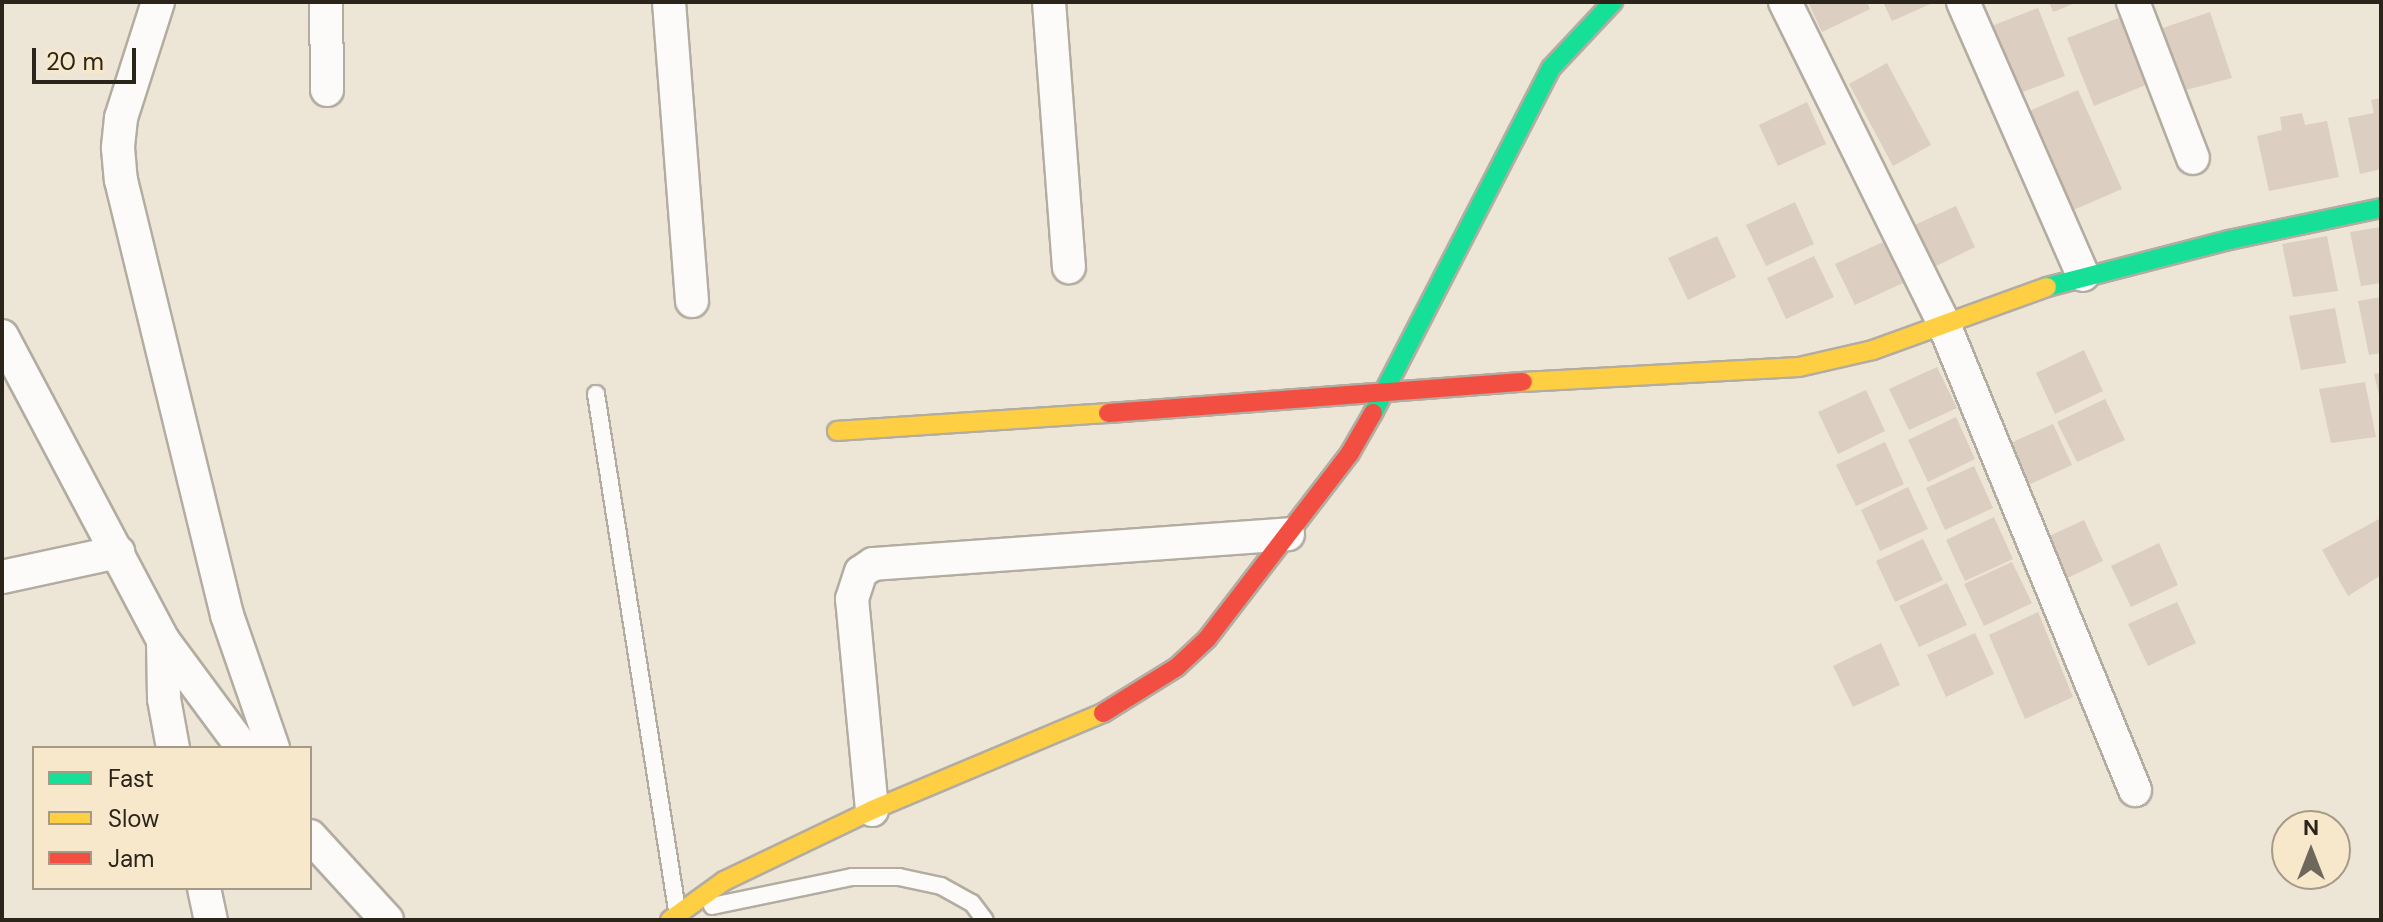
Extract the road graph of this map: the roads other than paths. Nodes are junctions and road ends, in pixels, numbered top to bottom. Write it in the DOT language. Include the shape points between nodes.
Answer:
graph roads {
  1 [pos="158,2"];
  2 [pos="326,2"];
  3 [pos="669,2"];
  4 [pos="1049,2"];
  5 [pos="1613,2"];
  6 [pos="1785,2"];
  7 [pos="1963,2"];
  8 [pos="2133,2"];
  9 [pos="327,90"];
  10 [pos="2193,158"];
  11 [pos="2381,208"];
  12 [pos="1069,267"];
  13 [pos="2083,275"];
  14 [pos="692,301"];
  15 [pos="1943,322"];
  16 [pos="2,336"];
  17 [pos="1387,390"];
  18 [pos="596,394"];
  19 [pos="837,431"];
  20 [pos="1288,534"];
  21 [pos="118,552"];
  22 [pos="2,577"];
  23 [pos="163,640"];
  24 [pos="173,746"];
  25 [pos="242,746"];
  26 [pos="272,746"];
  27 [pos="2135,790"];
  28 [pos="872,810"];
  29 [pos="312,838"];
  30 [pos="204,890"];
  31 [pos="674,917"];
  32 [pos="211,920"];
  33 [pos="387,920"];
  34 [pos="985,920"];
  1 -- 26 [label="street" via="121,118 121,180 227,615"];
  2 -- 9 [label="street"];
  3 -- 14 [label="street"];
  4 -- 12 [label="street"];
  5 -- 17 [label="street" via="1551,68"];
  6 -- 15 [label="street"];
  7 -- 13 [label="street"];
  8 -- 10 [label="street"];
  11 -- 13 [label="street"];
  13 -- 15 [label="street"];
  15 -- 17 [label="street" via="1873,350 1799,367"];
  15 -- 27 [label="street"];
  16 -- 21 [label="street"];
  17 -- 19 [label="street"];
  17 -- 20 [label="street" via="1350,453"];
  18 -- 31 [label="lane"];
  20 -- 28 [label="street" via="1207,639 1142,692"];
  20 -- 28 [label="street" via="873,564 861,572 852,599"];
  21 -- 22 [label="street"];
  21 -- 23 [label="street"];
  23 -- 24 [label="street" via="164,699"];
  23 -- 25 [label="street"];
  28 -- 31 [label="street" via="724,881"];
  29 -- 33 [label="street"];
  30 -- 32 [label="street"];
  31 -- 34 [label="lane" via="852,877 899,877 941,886 972,903"];
}
